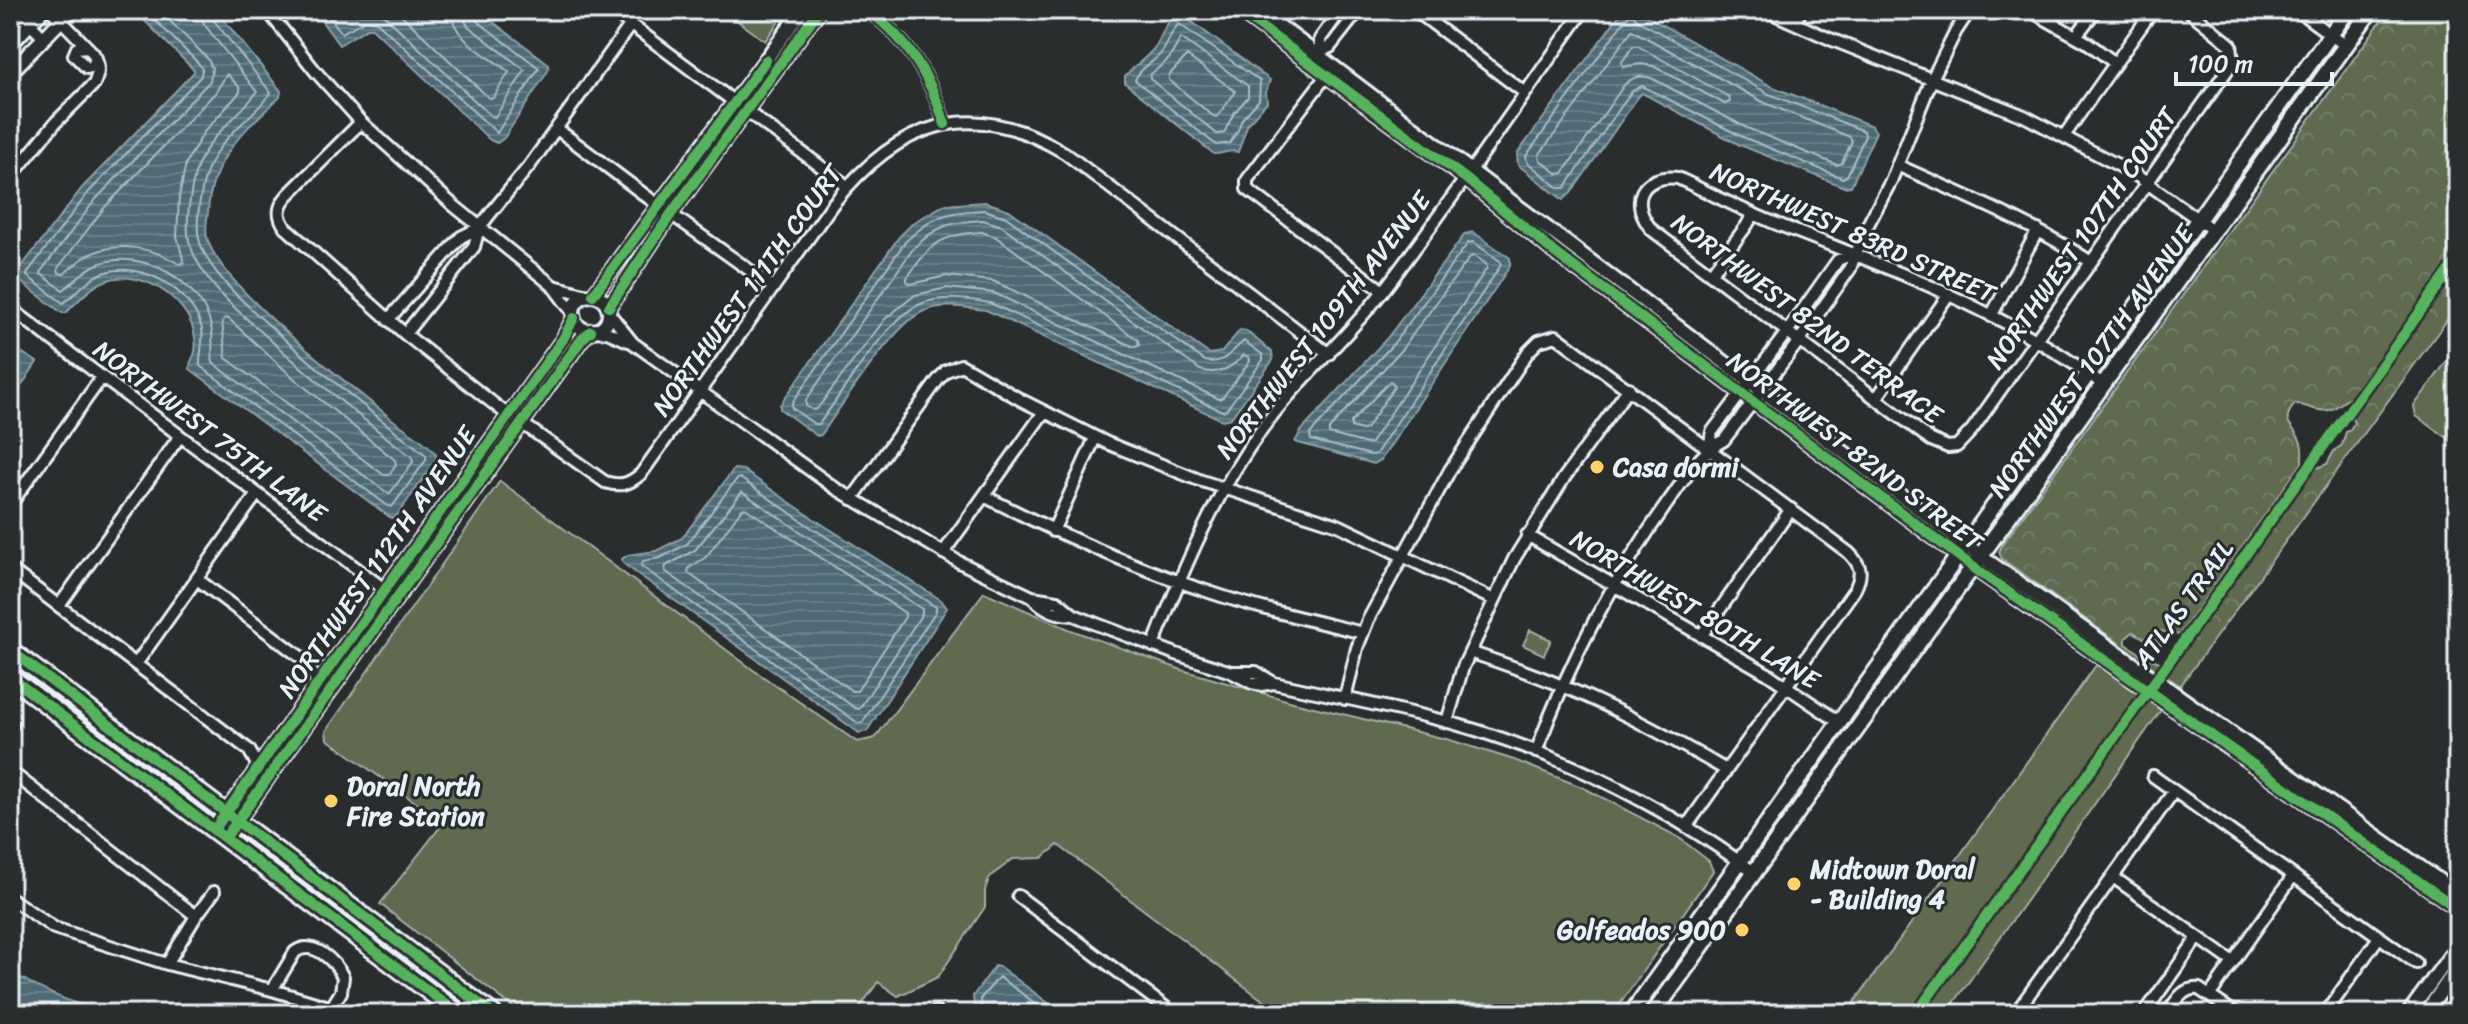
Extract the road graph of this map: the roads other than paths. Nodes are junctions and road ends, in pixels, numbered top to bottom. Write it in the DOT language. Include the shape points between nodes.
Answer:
graph roads {
  1 [pos="16,10"];
  2 [pos="43,10"];
  3 [pos="51,10"];
  4 [pos="71,10"];
  5 [pos="267,10"];
  6 [pos="611,10"];
  7 [pos="802,10"];
  8 [pos="819,10"];
  9 [pos="867,10"];
  10 [pos="1238,10"];
  11 [pos="1258,10"];
  12 [pos="1341,10"];
  13 [pos="1359,10"];
  14 [pos="1415,10"];
  15 [pos="1584,10"];
  16 [pos="1765,10"];
  17 [pos="1801,10"];
  18 [pos="1970,10"];
  19 [pos="2029,10"];
  20 [pos="2096,10"];
  21 [pos="2153,10"];
  22 [pos="2188,10"];
  23 [pos="2297,10"];
  24 [pos="2348,10"];
  25 [pos="2371,10"];
  26 [pos="61,20"];
  27 [pos="1795,23"];
  28 [pos="29,24"];
  29 [pos="631,24"];
  30 [pos="2330,34"];
  31 [pos="2076,36"];
  32 [pos="44,38"];
  33 [pos="10,45"];
  34 [pos="2346,46"];
  35 [pos="87,47"];
  36 [pos="1315,56"];
  37 [pos="96,58"];
  38 [pos="2115,63"];
  39 [pos="10,73"];
  40 [pos="1326,76"];
  41 [pos="1932,79"];
  42 [pos="1525,93"];
  43 [pos="734,102"];
  44 [pos="747,111"];
  45 [pos="361,122"];
  46 [pos="945,124"];
  47 [pos="557,129"];
  48 [pos="2064,136"];
  49 [pos="1897,165"];
  50 [pos="1468,174"];
  51 [pos="1663,177"];
  52 [pos="10,178"];
  53 [pos="2147,183"];
  54 [pos="847,186"];
  55 [pos="658,205"];
  56 [pos="671,214"];
  57 [pos="1753,214"];
  58 [pos="2198,220"];
  59 [pos="479,228"];
  60 [pos="2038,230"];
  61 [pos="2214,231"];
  62 [pos="1855,253"];
  63 [pos="2091,262"];
  64 [pos="1711,274"];
  65 [pos="552,285"];
  66 [pos="773,287"];
  67 [pos="1383,291"];
  68 [pos="1949,294"];
  69 [pos="590,295"];
  70 [pos="10,308"];
  71 [pos="609,310"];
  72 [pos="574,316"];
  73 [pos="1991,316"];
  74 [pos="388,320"];
  75 [pos="593,331"];
  76 [pos="1787,332"];
  77 [pos="405,334"];
  78 [pos="2035,340"];
  79 [pos="1799,341"];
  80 [pos="633,343"];
  81 [pos="1329,354"];
  82 [pos="2088,374"];
  83 [pos="102,377"];
  84 [pos="2104,385"];
  85 [pos="1629,388"];
  86 [pos="1745,388"];
  87 [pos="700,392"];
  88 [pos="1757,397"];
  89 [pos="1876,399"];
  90 [pos="1044,412"];
  91 [pos="508,415"];
  92 [pos="523,424"];
  93 [pos="180,436"];
  94 [pos="1095,438"];
  95 [pos="1957,446"];
  96 [pos="1709,448"];
  97 [pos="1224,488"];
  98 [pos="257,494"];
  99 [pos="984,496"];
  100 [pos="852,499"];
  101 [pos="10,505"];
  102 [pos="1791,509"];
  103 [pos="1053,531"];
  104 [pos="1527,535"];
  105 [pos="1963,550"];
  106 [pos="943,553"];
  107 [pos="1402,557"];
  108 [pos="1977,561"];
  109 [pos="10,569"];
  110 [pos="197,579"];
  111 [pos="1179,582"];
  112 [pos="1614,584"];
  113 [pos="405,588"];
  114 [pos="384,589"];
  115 [pos="1494,600"];
  116 [pos="59,606"];
  117 [pos="1363,633"];
  118 [pos="1701,636"];
  119 [pos="1153,646"];
  120 [pos="10,650"];
  121 [pos="1470,652"];
  122 [pos="136,664"];
  123 [pos="10,677"];
  124 [pos="317,683"];
  125 [pos="1563,686"];
  126 [pos="1786,686"];
  127 [pos="1345,699"];
  128 [pos="1447,722"];
  129 [pos="1839,722"];
  130 [pos="1536,752"];
  131 [pos="259,768"];
  132 [pos="1726,770"];
  133 [pos="10,771"];
  134 [pos="2153,776"];
  135 [pos="2174,791"];
  136 [pos="233,817"];
  137 [pos="1686,827"];
  138 [pos="220,834"];
  139 [pos="1740,862"];
  140 [pos="1755,873"];
  141 [pos="2293,876"];
  142 [pos="2113,877"];
  143 [pos="214,892"];
  144 [pos="2458,894"];
  145 [pos="1018,896"];
  146 [pos="10,898"];
  147 [pos="2458,909"];
  148 [pos="196,916"];
  149 [pos="2198,937"];
  150 [pos="2379,937"];
  151 [pos="2458,945"];
  152 [pos="2233,962"];
  153 [pos="2416,963"];
  154 [pos="167,964"];
  155 [pos="2458,967"];
  156 [pos="272,990"];
  157 [pos="2210,995"];
  158 [pos="331,1008"];
  159 [pos="352,1014"];
  160 [pos="459,1014"];
  161 [pos="493,1014"];
  162 [pos="1174,1014"];
  163 [pos="1631,1014"];
  164 [pos="1653,1014"];
  165 [pos="2015,1014"];
  166 [pos="2144,1014"];
  167 [pos="2167,1014"];
  168 [pos="2236,1014"];
  169 [pos="2325,1014"];
  170 [pos="2408,1014"];
  171 [pos="2425,1014"];
  1 -- 28 [label="street"];
  2 -- 28 [label="street"];
  3 -- 26 [label="street"];
  4 -- 26 [label="street"];
  5 -- 45 [label="street"];
  6 -- 29 [label="street"];
  7 -- 43 [label="street"];
  8 -- 44 [label="street"];
  9 -- 46 [label="street" via="894,32 921,66"];
  10 -- 36 [label="street, NORTHWEST 82ND STREET"];
  11 -- 36 [label="street, NORTHWEST 82ND STREET"];
  12 -- 36 [label="street" via="1320,39"];
  13 -- 36 [label="street" via="1330,47"];
  14 -- 42 [label="street"];
  15 -- 42 [label="street, NORTHWEST 109TH AVENUE"];
  16 -- 27 [label="street"];
  17 -- 27 [label="street"];
  18 -- 41 [label="street"];
  19 -- 31 [label="street"];
  20 -- 31 [label="street"];
  21 -- 38 [label="street"];
  22 -- 53 [label="street, NORTHWEST 107TH COURT" via="2231,45 2233,61"];
  23 -- 30 [label="street"];
  24 -- 30 [label="main road, NORTHWEST 107TH AVENUE"];
  25 -- 34 [label="main road, NORTHWEST 107TH AVENUE"];
  26 -- 32 [label="street"];
  26 -- 35 [label="street"];
  27 -- 41 [label="street"];
  28 -- 32 [label="street"];
  28 -- 33 [label="street"];
  29 -- 43 [label="street"];
  29 -- 47 [label="street"];
  30 -- 34 [label="street"];
  30 -- 58 [label="main road, NORTHWEST 107TH AVENUE"];
  31 -- 38 [label="street"];
  32 -- 39 [label="street"];
  34 -- 61 [label="main road, NORTHWEST 107TH AVENUE"];
  35 -- 37 [label="street"];
  35 -- 37 [label="street" via="75,51 75,59 87,68"];
  36 -- 40 [label="street, NORTHWEST 82ND STREET"];
  36 -- 50 [label="street, NORTHWEST 82ND STREET"];
  37 -- 52 [label="street" via="94,84"];
  38 -- 48 [label="street"];
  40 -- 50 [label="street, NORTHWEST 82ND STREET"];
  40 -- 67 [label="street" via="1247,180 1247,189"];
  41 -- 48 [label="street"];
  41 -- 49 [label="street"];
  42 -- 50 [label="street, NORTHWEST 109TH AVENUE"];
  43 -- 44 [label="street"];
  43 -- 55 [label="street"];
  44 -- 54 [label="street"];
  44 -- 56 [label="street"];
  45 -- 59 [label="street"];
  45 -- 74 [label="street" via="287,196 280,219"];
  46 -- 54 [label="street, NORTHWEST 111TH COURT" via="896,144"];
  46 -- 81 [label="street, NORTHWEST 111TH COURT" via="1023,131 1065,153"];
  47 -- 55 [label="street"];
  47 -- 59 [label="street"];
  48 -- 53 [label="street"];
  49 -- 60 [label="street"];
  49 -- 62 [label="street"];
  50 -- 67 [label="street, NORTHWEST 109TH AVENUE"];
  50 -- 86 [label="street, NORTHWEST 82ND STREET" via="1566,244"];
  51 -- 57 [label="street, NORTHWEST 83RD STREET" via="1678,178"];
  51 -- 64 [label="street, NORTHWEST 82ND TERRACE" via="1642,191 1642,219"];
  53 -- 58 [label="street"];
  53 -- 63 [label="street, NORTHWEST 107TH COURT"];
  54 -- 66 [label="street, NORTHWEST 111TH COURT"];
  55 -- 69 [label="street"];
  56 -- 66 [label="street"];
  56 -- 71 [label="street"];
  57 -- 62 [label="street, NORTHWEST 83RD STREET"];
  57 -- 64 [label="street"];
  58 -- 61 [label="street"];
  58 -- 82 [label="main road, NORTHWEST 107TH AVENUE"];
  59 -- 65 [label="street"];
  59 -- 74 [label="street" via="461,237"];
  59 -- 77 [label="street" via="474,247"];
  60 -- 63 [label="street"];
  60 -- 73 [label="street"];
  61 -- 84 [label="main road, NORTHWEST 107TH AVENUE"];
  62 -- 68 [label="street, NORTHWEST 83RD STREET"];
  62 -- 76 [label="street" via="1838,260"];
  62 -- 79 [label="street" via="1850,269"];
  63 -- 78 [label="street, NORTHWEST 107TH COURT"];
  64 -- 76 [label="street, NORTHWEST 82ND TERRACE"];
  65 -- 69 [label="street"];
  65 -- 72 [label="street"];
  66 -- 87 [label="street, NORTHWEST 111TH COURT"];
  67 -- 81 [label="street, NORTHWEST 109TH AVENUE"];
  68 -- 73 [label="street, NORTHWEST 83RD STREET"];
  68 -- 89 [label="street"];
  69 -- 71 [label="street" via="602,298"];
  69 -- 72 [label="street" via="577,302"];
  70 -- 83 [label="street, NORTHWEST 75TH LANE"];
  71 -- 75 [label="street" via="605,325"];
  71 -- 80 [label="street"];
  72 -- 75 [label="street" via="581,328"];
  72 -- 91 [label="street, NORTHWEST 112TH AVENUE"];
  73 -- 78 [label="street, NORTHWEST 83RD STREET"];
  74 -- 77 [label="street"];
  75 -- 80 [label="street"];
  75 -- 92 [label="street, NORTHWEST 112TH AVENUE"];
  76 -- 79 [label="street, NORTHWEST 82ND TERRACE"];
  76 -- 86 [label="street"];
  77 -- 91 [label="street"];
  78 -- 82 [label="street, NORTHWEST 83RD STREET"];
  78 -- 95 [label="street, NORTHWEST 107TH COURT"];
  79 -- 88 [label="street"];
  79 -- 89 [label="street, NORTHWEST 82ND TERRACE"];
  80 -- 87 [label="street"];
  81 -- 97 [label="street, NORTHWEST 109TH AVENUE" via="1290,393"];
  82 -- 84 [label="street, NORTHWEST 83RD STREET"];
  82 -- 105 [label="main road, NORTHWEST 107TH AVENUE"];
  83 -- 93 [label="street, NORTHWEST 75TH LANE"];
  83 -- 101 [label="street"];
  84 -- 108 [label="main road, NORTHWEST 107TH AVENUE"];
  85 -- 96 [label="street"];
  85 -- 104 [label="street"];
  85 -- 107 [label="street" via="1556,336 1539,341 1450,470"];
  86 -- 88 [label="street, NORTHWEST 82ND STREET"];
  86 -- 96 [label="street" via="1712,432"];
  87 -- 92 [label="street, NORTHWEST 111TH COURT" via="641,474 617,486"];
  87 -- 100 [label="street"];
  88 -- 96 [label="street" via="1724,440"];
  88 -- 105 [label="street, NORTHWEST 82ND STREET"];
  89 -- 95 [label="street, NORTHWEST 82ND TERRACE" via="1931,440"];
  90 -- 94 [label="street"];
  90 -- 99 [label="street"];
  90 -- 100 [label="street" via="961,365 951,367"];
  91 -- 114 [label="street, NORTHWEST 112TH AVENUE"];
  92 -- 113 [label="street, NORTHWEST 112TH AVENUE"];
  93 -- 98 [label="street, NORTHWEST 75TH LANE"];
  93 -- 116 [label="street"];
  94 -- 97 [label="street"];
  94 -- 103 [label="street"];
  96 -- 102 [label="street"];
  96 -- 112 [label="street"];
  97 -- 107 [label="street" via="1311,515"];
  97 -- 111 [label="street, NORTHWEST 109TH AVENUE"];
  98 -- 110 [label="street"];
  98 -- 114 [label="street, NORTHWEST 75TH LANE"];
  99 -- 103 [label="street"];
  99 -- 106 [label="street"];
  100 -- 106 [label="street"];
  102 -- 118 [label="street"];
  102 -- 126 [label="street" via="1858,561 1861,578"];
  103 -- 111 [label="street"];
  104 -- 112 [label="street, NORTHWEST 80TH LANE"];
  104 -- 115 [label="street"];
  105 -- 108 [label="street, NORTHWEST 82ND STREET"];
  105 -- 129 [label="main road, NORTHWEST 107TH AVENUE"];
  106 -- 119 [label="street" via="1052,612 1074,615"];
  107 -- 115 [label="street"];
  107 -- 117 [label="street"];
  108 -- 140 [label="main road, NORTHWEST 107TH AVENUE"];
  108 -- 144 [label="street, NORTHWEST 82ND STREET"];
  108 -- 147 [label="street, NORTHWEST 82ND STREET"];
  109 -- 116 [label="street"];
  110 -- 122 [label="street"];
  110 -- 124 [label="street" via="307,662"];
  111 -- 117 [label="street"];
  111 -- 119 [label="street, NORTHWEST 109TH AVENUE"];
  112 -- 118 [label="street, NORTHWEST 80TH LANE"];
  112 -- 125 [label="street"];
  113 -- 114 [label="street"];
  113 -- 136 [label="street, NORTHWEST 112TH AVENUE"];
  114 -- 124 [label="street, NORTHWEST 112TH AVENUE"];
  115 -- 121 [label="street"];
  116 -- 122 [label="street"];
  117 -- 127 [label="street"];
  118 -- 126 [label="street, NORTHWEST 80TH LANE"];
  119 -- 127 [label="street" via="1231,672 1256,672 1274,683"];
  120 -- 136 [label="main road"];
  121 -- 125 [label="street"];
  121 -- 128 [label="street"];
  122 -- 131 [label="street" via="248,748"];
  123 -- 138 [label="main road"];
  124 -- 131 [label="street, NORTHWEST 112TH AVENUE"];
  125 -- 130 [label="street"];
  125 -- 132 [label="street"];
  126 -- 129 [label="street, NORTHWEST 80TH LANE"];
  126 -- 132 [label="street"];
  127 -- 128 [label="street"];
  128 -- 130 [label="street"];
  129 -- 139 [label="main road, NORTHWEST 107TH AVENUE"];
  130 -- 137 [label="street"];
  131 -- 136 [label="street, NORTHWEST 112TH AVENUE"];
  132 -- 137 [label="street"];
  133 -- 148 [label="street"];
  134 -- 135 [label="street"];
  135 -- 141 [label="street"];
  135 -- 142 [label="street"];
  136 -- 138 [label="street, NORTHWEST 112TH AVENUE"];
  136 -- 161 [label="main road"];
  137 -- 139 [label="street"];
  138 -- 160 [label="main road"];
  139 -- 140 [label="street"];
  139 -- 163 [label="main road, NORTHWEST 107TH AVENUE"];
  140 -- 164 [label="main road, NORTHWEST 107TH AVENUE"];
  141 -- 150 [label="street"];
  141 -- 152 [label="street"];
  142 -- 149 [label="street"];
  142 -- 165 [label="street"];
  143 -- 148 [label="street"];
  145 -- 162 [label="street"];
  146 -- 154 [label="street" via="54,928"];
  148 -- 154 [label="street"];
  149 -- 152 [label="street"];
  149 -- 166 [label="street"];
  150 -- 153 [label="street"];
  150 -- 169 [label="street"];
  151 -- 170 [label="street"];
  152 -- 157 [label="street"];
  154 -- 156 [label="street"];
  155 -- 171 [label="street"];
  156 -- 158 [label="street"];
  156 -- 158 [label="street" via="295,952 312,948 343,977"];
  157 -- 167 [label="street" via="2187,990"];
  157 -- 168 [label="street"];
  158 -- 159 [label="street"];
}
